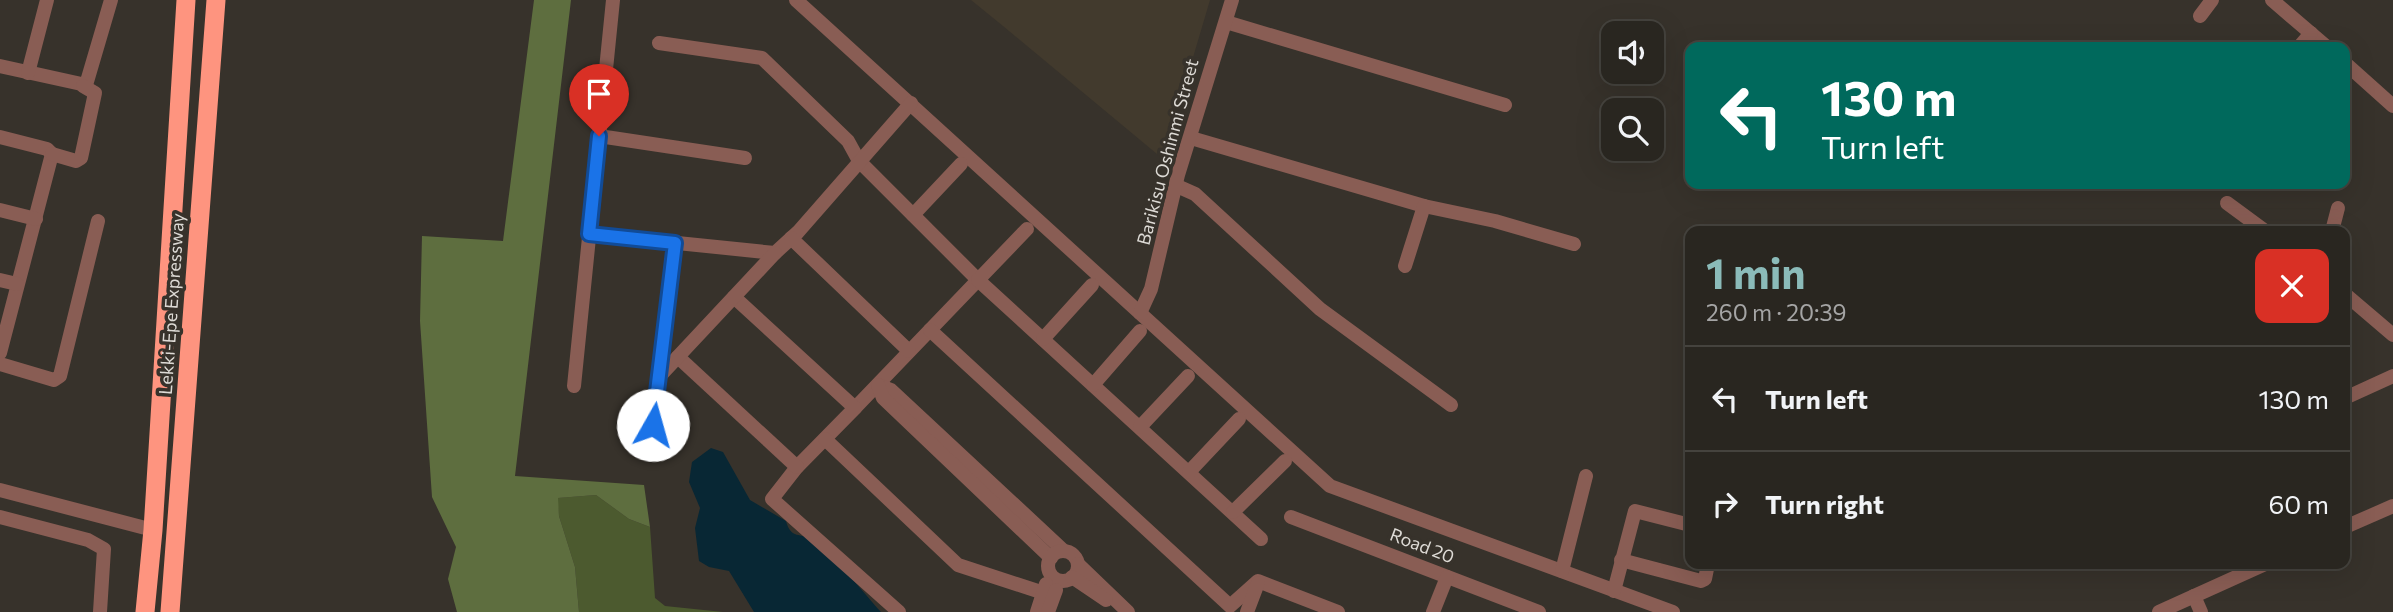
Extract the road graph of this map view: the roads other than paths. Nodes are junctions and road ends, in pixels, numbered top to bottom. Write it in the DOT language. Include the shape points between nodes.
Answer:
graph roads {
  1 [pos="47,0"];
  2 [pos="111,0"];
  3 [pos="186,0"];
  4 [pos="216,0"];
  5 [pos="613,0"];
  6 [pos="796,0"];
  7 [pos="1232,0"];
  8 [pos="2212,0"];
  9 [pos="2272,0"];
  10 [pos="2200,16"];
  11 [pos="1226,22"];
  12 [pos="2311,33"];
  13 [pos="2304,42"];
  14 [pos="2321,42"];
  15 [pos="659,43"];
  16 [pos="0,66"];
  17 [pos="2350,67"];
  18 [pos="27,73"];
  19 [pos="83,86"];
  20 [pos="911,103"];
  21 [pos="1505,105"];
  22 [pos="2393,106"];
  23 [pos="599,136"];
  24 [pos="0,137"];
  25 [pos="1191,138"];
  26 [pos="52,154"];
  27 [pos="745,158"];
  28 [pos="859,161"];
  29 [pos="961,164"];
  30 [pos="1177,186"];
  31 [pos="2227,203"];
  32 [pos="1424,206"];
  33 [pos="2338,208"];
  34 [pos="0,210"];
  35 [pos="913,215"];
  36 [pos="36,219"];
  37 [pos="98,221"];
  38 [pos="2258,226"];
  39 [pos="2333,226"];
  40 [pos="1027,229"];
  41 [pos="589,234"];
  42 [pos="795,235"];
  43 [pos="675,243"];
  44 [pos="1574,244"];
  45 [pos="775,253"];
  46 [pos="1405,266"];
  47 [pos="0,280"];
  48 [pos="978,280"];
  49 [pos="17,284"];
  50 [pos="1092,285"];
  51 [pos="734,297"];
  52 [pos="2350,298"];
  53 [pos="1140,313"];
  54 [pos="930,330"];
  55 [pos="1140,331"];
  56 [pos="2393,335"];
  57 [pos="1043,339"];
  58 [pos="912,348"];
  59 [pos="0,354"];
  60 [pos="678,357"];
  61 [pos="1188,376"];
  62 [pos="2393,376"];
  63 [pos="658,377"];
  64 [pos="878,385"];
  65 [pos="1093,385"];
  66 [pos="574,386"];
  67 [pos="2350,396"];
  68 [pos="1451,405"];
  69 [pos="855,408"];
  70 [pos="1239,419"];
  71 [pos="1140,427"];
  72 [pos="825,439"];
  73 [pos="650,448"];
  74 [pos="1285,461"];
  75 [pos="797,467"];
  76 [pos="1189,472"];
  77 [pos="1586,476"];
  78 [pos="0,490"];
  79 [pos="2393,506"];
  80 [pos="1233,512"];
  81 [pos="0,517"];
  82 [pos="1291,517"];
  83 [pos="1685,524"];
  84 [pos="2350,525"];
  85 [pos="153,530"];
  86 [pos="1261,539"];
  87 [pos="1621,560"];
  88 [pos="1063,567"];
  89 [pos="1707,569"];
  90 [pos="2254,569"];
  91 [pos="1562,571"];
  92 [pos="1447,577"];
  93 [pos="1258,581"];
  94 [pos="1614,591"];
  95 [pos="1048,594"];
  96 [pos="2194,596"];
  97 [pos="1227,609"];
  98 [pos="1329,610"];
  99 [pos="100,612"];
  100 [pos="145,612"];
  101 [pos="170,612"];
  102 [pos="899,612"];
  103 [pos="1037,612"];
  104 [pos="1048,612"];
  105 [pos="1126,612"];
  106 [pos="1247,612"];
  107 [pos="1433,612"];
  108 [pos="1539,612"];
  109 [pos="1673,612"];
  110 [pos="2159,612"];
  111 [pos="2201,612"];
  1 -- 18 [label="street"];
  2 -- 19 [label="street" via="89,82"];
  3 -- 85 [label="highway, Lekki-Epe Expressway"];
  4 -- 101 [label="highway, Lekki-Epe Expressway"];
  5 -- 23 [label="street"];
  6 -- 20 [label="street"];
  7 -- 11 [label="street, Barikisu Oshinmi Street"];
  8 -- 10 [label="street"];
  9 -- 12 [label="street"];
  11 -- 21 [label="street"];
  11 -- 25 [label="street, Barikisu Oshinmi Street"];
  12 -- 13 [label="street"];
  12 -- 14 [label="street"];
  15 -- 28 [label="street" via="762,58 848,141"];
  16 -- 18 [label="street"];
  17 -- 22 [label="street"];
  18 -- 19 [label="street"];
  19 -- 26 [label="street" via="96,93 81,159"];
  20 -- 28 [label="street"];
  20 -- 53 [label="street"];
  23 -- 27 [label="street"];
  23 -- 41 [label="street"];
  24 -- 26 [label="street"];
  25 -- 30 [label="street, Barikisu Oshinmi Street"];
  25 -- 32 [label="street"];
  26 -- 36 [label="street"];
  28 -- 35 [label="street"];
  28 -- 42 [label="street"];
  29 -- 35 [label="street"];
  30 -- 53 [label="street, Barikisu Oshinmi Street" via="1154,279"];
  30 -- 68 [label="street" via="1195,194 1320,309"];
  31 -- 38 [label="street"];
  32 -- 44 [label="street"];
  32 -- 46 [label="street"];
  33 -- 39 [label="street"];
  34 -- 36 [label="street"];
  35 -- 48 [label="street"];
  36 -- 49 [label="street"];
  37 -- 59 [label="street" via="60,376 44,378"];
  40 -- 48 [label="street"];
  41 -- 43 [label="street"];
  41 -- 66 [label="street"];
  42 -- 45 [label="street"];
  42 -- 58 [label="street"];
  43 -- 45 [label="street"];
  43 -- 63 [label="street"];
  45 -- 51 [label="street"];
  47 -- 49 [label="street"];
  48 -- 54 [label="street"];
  48 -- 57 [label="street"];
  49 -- 59 [label="street"];
  50 -- 57 [label="street"];
  51 -- 60 [label="street"];
  51 -- 69 [label="street"];
  52 -- 56 [label="street"];
  53 -- 91 [label="street" via="1330,486"];
  54 -- 58 [label="street"];
  54 -- 97 [label="street"];
  55 -- 65 [label="street"];
  57 -- 65 [label="street"];
  58 -- 64 [label="street"];
  60 -- 63 [label="street"];
  60 -- 75 [label="street"];
  61 -- 71 [label="street"];
  62 -- 67 [label="street"];
  63 -- 73 [label="street"];
  64 -- 69 [label="street"];
  64 -- 88 [label="street" via="891,390"];
  65 -- 71 [label="street"];
  69 -- 72 [label="street"];
  70 -- 76 [label="street"];
  71 -- 76 [label="street"];
  72 -- 75 [label="street"];
  72 -- 95 [label="street" via="958,565"];
  74 -- 80 [label="street"];
  75 -- 102 [label="street" via="772,495 774,502"];
  76 -- 80 [label="street"];
  77 -- 91 [label="street"];
  78 -- 85 [label="street"];
  79 -- 84 [label="street"];
  80 -- 86 [label="street"];
  81 -- 99 [label="street" via="88,540 104,549"];
  82 -- 92 [label="street, Road 20"];
  83 -- 87 [label="street" via="1635,511"];
  85 -- 100 [label="highway, Lekki-Epe Expressway"];
  87 -- 89 [label="street" via="1701,581"];
  87 -- 94 [label="street"];
  88 -- 95 [label="street"];
  88 -- 105 [label="street"];
  90 -- 96 [label="street"];
  91 -- 94 [label="street"];
  92 -- 107 [label="street"];
  92 -- 108 [label="street, Road 20"];
  93 -- 97 [label="street"];
  93 -- 98 [label="street"];
  93 -- 106 [label="street"];
  94 -- 109 [label="street"];
  95 -- 103 [label="street"];
  95 -- 104 [label="street"];
  96 -- 110 [label="street"];
  96 -- 111 [label="street"];
}
